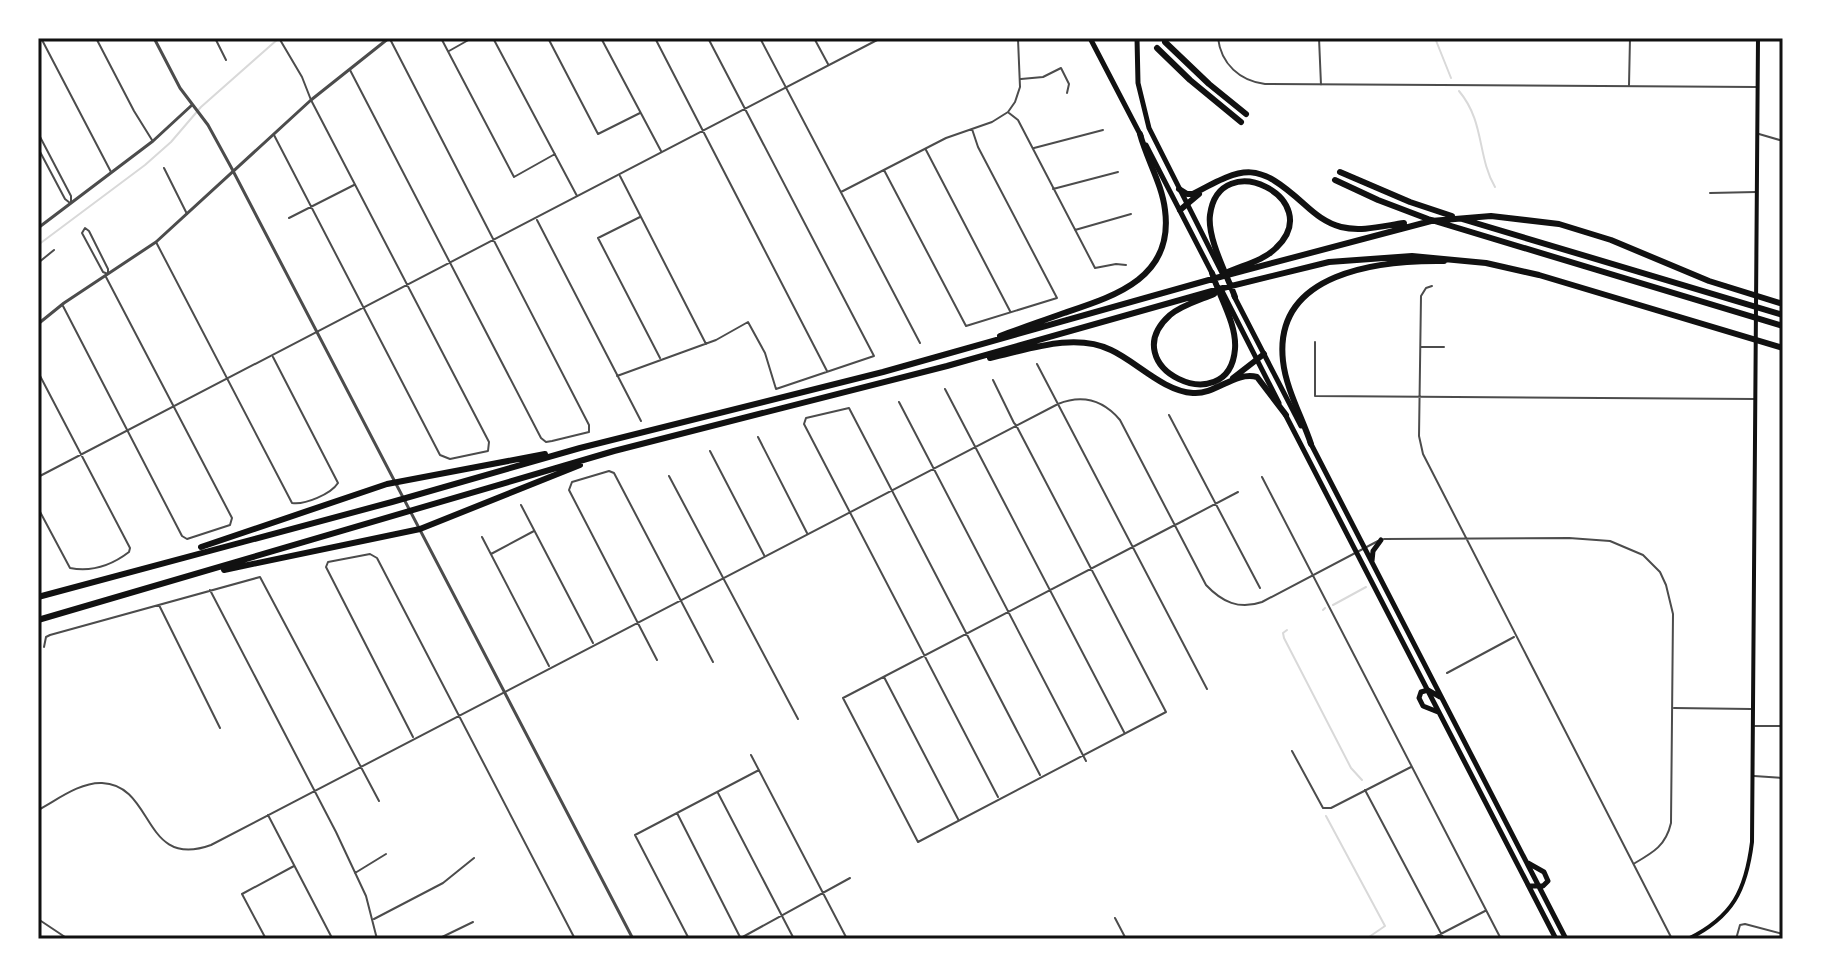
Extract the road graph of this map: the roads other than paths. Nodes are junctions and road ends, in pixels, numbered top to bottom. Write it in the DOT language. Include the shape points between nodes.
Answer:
graph roads {
  1 [pos="41,38"];
  2 [pos="96,38"];
  3 [pos="154,38"];
  4 [pos="215,38"];
  5 [pos="279,38"];
  6 [pos="389,38"];
  7 [pos="441,38"];
  8 [pos="472,38"];
  9 [pos="493,38"];
  10 [pos="548,38"];
  11 [pos="601,38"];
  12 [pos="655,38"];
  13 [pos="708,38"];
  14 [pos="760,38"];
  15 [pos="814,38"];
  16 [pos="881,38"];
  17 [pos="1007,38"];
  18 [pos="1027,38"];
  19 [pos="1090,38"];
  20 [pos="1137,38"];
  21 [pos="1218,38"];
  22 [pos="1319,38"];
  23 [pos="1630,38"];
  24 [pos="1758,38"];
  25 [pos="1018,39"];
  26 [pos="1165,42"];
  27 [pos="1157,48"];
  28 [pos="448,52"];
  29 [pos="226,60"];
  30 [pos="828,65"];
  31 [pos="350,69"];
  32 [pos="1021,79"];
  33 [pos="1321,85"];
  34 [pos="1629,87"];
  35 [pos="1758,87"];
  36 [pos="786,88"];
  37 [pos="1067,93"];
  38 [pos="311,100"];
  39 [pos="192,105"];
  40 [pos="745,109"];
  41 [pos="1008,112"];
  42 [pos="640,113"];
  43 [pos="1246,114"];
  44 [pos="1241,122"];
  45 [pos="972,129"];
  46 [pos="1103,130"];
  47 [pos="702,131"];
  48 [pos="38,133"];
  49 [pos="1758,133"];
  50 [pos="273,134"];
  51 [pos="1140,134"];
  52 [pos="153,141"];
  53 [pos="1783,141"];
  54 [pos="38,148"];
  55 [pos="1032,148"];
  56 [pos="925,149"];
  57 [pos="661,152"];
  58 [pos="555,154"];
  59 [pos="164,168"];
  60 [pos="884,170"];
  61 [pos="233,172"];
  62 [pos="1118,172"];
  63 [pos="1340,172"];
  64 [pos="111,173"];
  65 [pos="619,175"];
  66 [pos="1335,180"];
  67 [pos="355,185"];
  68 [pos="1208,187"];
  69 [pos="1053,189"];
  70 [pos="1179,189"];
  71 [pos="841,192"];
  72 [pos="1757,192"];
  73 [pos="1710,193"];
  74 [pos="577,197"];
  75 [pos="71,204"];
  76 [pos="1186,204"];
  77 [pos="311,207"];
  78 [pos="1180,210"];
  79 [pos="1131,214"];
  80 [pos="187,215"];
  81 [pos="641,216"];
  82 [pos="289,218"];
  83 [pos="536,218"];
  84 [pos="1406,224"];
  85 [pos="38,228"];
  86 [pos="1075,230"];
  87 [pos="493,240"];
  88 [pos="156,242"];
  89 [pos="54,250"];
  90 [pos="38,263"];
  91 [pos="450,263"];
  92 [pos="1486,263"];
  93 [pos="1126,265"];
  94 [pos="1234,271"];
  95 [pos="107,275"];
  96 [pos="1214,275"];
  97 [pos="407,285"];
  98 [pos="1432,286"];
  99 [pos="1210,294"];
  100 [pos="1235,297"];
  101 [pos="62,304"];
  102 [pos="1783,304"];
  103 [pos="363,308"];
  104 [pos="1011,312"];
  105 [pos="1783,315"];
  106 [pos="38,324"];
  107 [pos="1783,326"];
  108 [pos="317,332"];
  109 [pos="1315,342"];
  110 [pos="920,343"];
  111 [pos="706,344"];
  112 [pos="1421,347"];
  113 [pos="1444,347"];
  114 [pos="1783,348"];
  115 [pos="958,352"];
  116 [pos="1264,354"];
  117 [pos="272,356"];
  118 [pos="661,360"];
  119 [pos="1257,360"];
  120 [pos="1037,364"];
  121 [pos="947,366"];
  122 [pos="38,372"];
  123 [pos="828,372"];
  124 [pos="617,376"];
  125 [pos="227,379"];
  126 [pos="993,380"];
  127 [pos="1224,384"];
  128 [pos="945,389"];
  129 [pos="1420,397"];
  130 [pos="1756,399"];
  131 [pos="899,402"];
  132 [pos="1058,404"];
  133 [pos="174,406"];
  134 [pos="1169,415"];
  135 [pos="1286,415"];
  136 [pos="641,421"];
  137 [pos="1016,425"];
  138 [pos="128,431"];
  139 [pos="758,437"];
  140 [pos="1311,444"];
  141 [pos="975,447"];
  142 [pos="580,448"];
  143 [pos="614,451"];
  144 [pos="710,451"];
  145 [pos="81,455"];
  146 [pos="933,469"];
  147 [pos="669,476"];
  148 [pos="38,477"];
  149 [pos="1262,477"];
  150 [pos="395,482"];
  151 [pos="892,490"];
  152 [pos="1238,492"];
  153 [pos="1216,504"];
  154 [pos="521,505"];
  155 [pos="38,508"];
  156 [pos="850,512"];
  157 [pos="1175,525"];
  158 [pos="420,529"];
  159 [pos="535,531"];
  160 [pos="808,534"];
  161 [pos="482,537"];
  162 [pos="1465,538"];
  163 [pos="1381,540"];
  164 [pos="1133,547"];
  165 [pos="1364,548"];
  166 [pos="1357,552"];
  167 [pos="491,554"];
  168 [pos="765,556"];
  169 [pos="1372,562"];
  170 [pos="155,563"];
  171 [pos="1091,569"];
  172 [pos="197,575"];
  173 [pos="1313,575"];
  174 [pos="722,579"];
  175 [pos="1260,588"];
  176 [pos="210,589"];
  177 [pos="1050,591"];
  178 [pos="41,596"];
  179 [pos="681,600"];
  180 [pos="159,604"];
  181 [pos="1008,612"];
  182 [pos="38,621"];
  183 [pos="638,622"];
  184 [pos="967,633"];
  185 [pos="1515,636"];
  186 [pos="594,645"];
  187 [pos="44,647"];
  188 [pos="925,656"];
  189 [pos="657,660"];
  190 [pos="713,662"];
  191 [pos="550,667"];
  192 [pos="1447,673"];
  193 [pos="884,677"];
  194 [pos="1207,689"];
  195 [pos="1428,690"];
  196 [pos="504,691"];
  197 [pos="1443,700"];
  198 [pos="1673,708"];
  199 [pos="1754,709"];
  200 [pos="1440,713"];
  201 [pos="459,715"];
  202 [pos="798,719"];
  203 [pos="1754,726"];
  204 [pos="1783,726"];
  205 [pos="220,728"];
  206 [pos="1124,734"];
  207 [pos="414,738"];
  208 [pos="1292,751"];
  209 [pos="751,755"];
  210 [pos="1083,756"];
  211 [pos="1086,761"];
  212 [pos="360,766"];
  213 [pos="1412,766"];
  214 [pos="759,770"];
  215 [pos="1754,776"];
  216 [pos="1041,777"];
  217 [pos="1783,778"];
  218 [pos="315,790"];
  219 [pos="1365,790"];
  220 [pos="718,792"];
  221 [pos="999,798"];
  222 [pos="379,801"];
  223 [pos="38,810"];
  224 [pos="677,813"];
  225 [pos="268,815"];
  226 [pos="958,820"];
  227 [pos="386,854"];
  228 [pos="474,858"];
  229 [pos="1526,862"];
  230 [pos="1635,863"];
  231 [pos="295,866"];
  232 [pos="354,874"];
  233 [pos="850,878"];
  234 [pos="1529,886"];
  235 [pos="1539,886"];
  236 [pos="823,893"];
  237 [pos="1486,910"];
  238 [pos="782,915"];
  239 [pos="1115,918"];
  240 [pos="38,919"];
  241 [pos="373,920"];
  242 [pos="473,922"];
  243 [pos="1441,934"];
  244 [pos="1783,934"];
  245 [pos="331,938"];
  246 [pos="68,939"];
  247 [pos="266,939"];
  248 [pos="377,939"];
  249 [pos="438,939"];
  250 [pos="575,939"];
  251 [pos="633,939"];
  252 [pos="689,939"];
  253 [pos="740,939"];
  254 [pos="794,939"];
  255 [pos="847,939"];
  256 [pos="1126,939"];
  257 [pos="1431,939"];
  258 [pos="1444,939"];
  259 [pos="1501,939"];
  260 [pos="1556,939"];
  261 [pos="1566,939"];
  262 [pos="1672,939"];
  263 [pos="1688,939"];
  264 [pos="1736,939"];
  1 -- 64 [label="street"];
  2 -- 52 [label="street"];
  3 -- 39 [label="street"];
  4 -- 29 [label="street"];
  5 -- 38 [label="street"];
  6 -- 31 [label="street"];
  6 -- 87 [label="street"];
  7 -- 28 [label="street"];
  8 -- 28 [label="street"];
  9 -- 58 [label="street"];
  10 -- 42 [label="street" via="598,134"];
  11 -- 42 [label="street"];
  12 -- 47 [label="street"];
  13 -- 40 [label="street"];
  14 -- 36 [label="street"];
  15 -- 30 [label="street"];
  16 -- 30 [label="street"];
  17 -- 25 [label="street"];
  18 -- 25 [label="street"];
  19 -- 51 [label="highway"];
  20 -- 70 [label="highway" via="1144,111"];
  21 -- 33 [label="street" via="1224,59 1242,77 1265,84"];
  22 -- 33 [label="street"];
  23 -- 34 [label="street"];
  24 -- 35 [label="main road"];
  25 -- 32 [label="street"];
  26 -- 43 [label="highway"];
  27 -- 44 [label="highway"];
  28 -- 58 [label="street" via="514,177"];
  30 -- 36 [label="street"];
  31 -- 38 [label="street"];
  31 -- 91 [label="street"];
  32 -- 37 [label="street" via="1061,68 1069,84"];
  32 -- 41 [label="street"];
  33 -- 34 [label="street"];
  34 -- 35 [label="street"];
  35 -- 49 [label="main road"];
  36 -- 40 [label="street"];
  36 -- 71 [label="street"];
  38 -- 50 [label="street"];
  38 -- 67 [label="street"];
  39 -- 52 [label="street"];
  39 -- 61 [label="street"];
  40 -- 47 [label="street"];
  40 -- 123 [label="street" via="874,356"];
  41 -- 45 [label="street"];
  41 -- 55 [label="street"];
  42 -- 57 [label="street"];
  45 -- 56 [label="street"];
  45 -- 104 [label="street" via="1057,298"];
  46 -- 55 [label="street"];
  47 -- 57 [label="street"];
  47 -- 123 [label="street"];
  48 -- 75 [label="street"];
  49 -- 53 [label="street"];
  49 -- 72 [label="main road"];
  50 -- 61 [label="street"];
  50 -- 77 [label="street"];
  51 -- 78 [label="highway"];
  51 -- 115 [label="highway" via="1166,217 1162,246 1145,274 1110,298"];
  52 -- 64 [label="street"];
  54 -- 75 [label="street"];
  55 -- 69 [label="street"];
  56 -- 60 [label="street"];
  56 -- 104 [label="street"];
  57 -- 65 [label="street"];
  58 -- 74 [label="street"];
  59 -- 80 [label="street"];
  60 -- 71 [label="street"];
  60 -- 104 [label="street" via="966,326"];
  61 -- 80 [label="street"];
  61 -- 108 [label="street"];
  62 -- 69 [label="street"];
  63 -- 105 [label="highway" via="1440,213"];
  64 -- 75 [label="street"];
  65 -- 74 [label="street"];
  65 -- 81 [label="street"];
  66 -- 107 [label="highway" via="1428,219"];
  67 -- 77 [label="street"];
  67 -- 97 [label="street"];
  68 -- 70 [label="highway" via="1191,195"];
  68 -- 76 [label="highway"];
  68 -- 84 [label="highway" via="1231,175 1255,172 1277,181 1334,224 1367,229"];
  69 -- 86 [label="street"];
  70 -- 76 [label="highway"];
  71 -- 110 [label="street"];
  72 -- 73 [label="street"];
  72 -- 130 [label="main road"];
  74 -- 83 [label="street"];
  75 -- 85 [label="street"];
  76 -- 78 [label="highway"];
  76 -- 100 [label="highway"];
  77 -- 82 [label="street"];
  77 -- 103 [label="street"];
  78 -- 96 [label="highway"];
  79 -- 86 [label="street"];
  80 -- 88 [label="street"];
  81 -- 111 [label="street"];
  81 -- 118 [label="street" via="598,238"];
  83 -- 87 [label="street"];
  83 -- 124 [label="street"];
  84 -- 94 [label="highway"];
  84 -- 102 [label="highway" via="1491,216 1581,229 1709,281"];
  86 -- 93 [label="street" via="1095,268"];
  87 -- 91 [label="street"];
  87 -- 91 [label="street" via="589,432 546,442 541,438"];
  88 -- 95 [label="street"];
  88 -- 125 [label="street"];
  89 -- 90 [label="street"];
  91 -- 97 [label="street"];
  92 -- 99 [label="highway" via="1422,256 1352,259"];
  92 -- 114 [label="highway"];
  92 -- 140 [label="highway" via="1383,265 1334,277 1307,295 1289,321 1283,354 1286,378"];
  94 -- 96 [label="highway"];
  94 -- 100 [label="highway" via="1269,254 1287,230 1283,200 1261,183 1228,187 1210,213 1212,234"];
  95 -- 95 [label="street" via="108,269 85,228 82,233"];
  95 -- 101 [label="street"];
  95 -- 133 [label="street"];
  96 -- 99 [label="highway" via="1232,328 1234,353 1215,380 1183,383 1161,364 1157,336 1176,310"];
  96 -- 115 [label="highway"];
  96 -- 119 [label="highway"];
  97 -- 103 [label="street"];
  97 -- 103 [label="street" via="489,442 488,451 450,459 440,455"];
  98 -- 112 [label="street" via="1421,296"];
  99 -- 121 [label="highway"];
  100 -- 116 [label="highway"];
  101 -- 106 [label="street"];
  101 -- 138 [label="street"];
  103 -- 108 [label="street"];
  108 -- 117 [label="street"];
  108 -- 150 [label="street"];
  109 -- 129 [label="street" via="1315,396"];
  111 -- 118 [label="street"];
  111 -- 123 [label="street" via="748,322 776,389"];
  112 -- 113 [label="street"];
  112 -- 129 [label="street"];
  115 -- 142 [label="highway"];
  116 -- 119 [label="highway"];
  116 -- 140 [label="highway"];
  117 -- 125 [label="street"];
  117 -- 125 [label="street" via="338,483 334,489 292,503"];
  118 -- 124 [label="street"];
  119 -- 127 [label="highway"];
  119 -- 135 [label="highway"];
  120 -- 132 [label="street"];
  121 -- 127 [label="highway" via="1083,343 1112,350 1184,392 1202,393"];
  121 -- 143 [label="highway"];
  122 -- 145 [label="street"];
  124 -- 136 [label="street"];
  125 -- 133 [label="street"];
  126 -- 137 [label="street"];
  127 -- 135 [label="highway" via="1257,377"];
  128 -- 141 [label="street"];
  129 -- 130 [label="street"];
  129 -- 162 [label="street" via="1423,454"];
  130 -- 199 [label="main road"];
  131 -- 146 [label="street"];
  132 -- 137 [label="street"];
  132 -- 157 [label="street" via="1086,398 1110,409"];
  132 -- 164 [label="street"];
  133 -- 138 [label="street"];
  133 -- 138 [label="street" via="232,518 230,525 187,539 182,536"];
  134 -- 153 [label="street"];
  135 -- 166 [label="highway"];
  137 -- 141 [label="street"];
  137 -- 171 [label="street"];
  138 -- 145 [label="street"];
  139 -- 160 [label="street"];
  140 -- 165 [label="highway"];
  141 -- 146 [label="street"];
  141 -- 177 [label="street"];
  142 -- 150 [label="highway"];
  142 -- 170 [label="highway"];
  143 -- 158 [label="highway"];
  143 -- 172 [label="highway"];
  144 -- 168 [label="street"];
  145 -- 148 [label="street"];
  145 -- 155 [label="street" via="129,552 106,566 70,568"];
  146 -- 151 [label="street"];
  146 -- 181 [label="street"];
  147 -- 174 [label="street"];
  149 -- 173 [label="street"];
  150 -- 158 [label="street"];
  150 -- 170 [label="highway"];
  151 -- 156 [label="street"];
  151 -- 156 [label="street" via="849,408 806,418 804,424"];
  151 -- 184 [label="street"];
  152 -- 153 [label="street"];
  153 -- 157 [label="street"];
  153 -- 175 [label="street"];
  154 -- 159 [label="street"];
  156 -- 160 [label="street"];
  156 -- 188 [label="street"];
  157 -- 164 [label="street"];
  157 -- 173 [label="street" via="1206,585 1226,602 1254,605"];
  158 -- 172 [label="highway"];
  158 -- 196 [label="street"];
  159 -- 167 [label="street"];
  159 -- 186 [label="street"];
  160 -- 168 [label="street"];
  161 -- 167 [label="street"];
  162 -- 163 [label="street"];
  162 -- 185 [label="street"];
  162 -- 198 [label="street" via="1610,541 1643,555 1660,572 1671,602"];
  163 -- 165 [label="street"];
  163 -- 169 [label="highway"];
  164 -- 171 [label="street"];
  164 -- 194 [label="street"];
  165 -- 166 [label="street"];
  165 -- 169 [label="highway"];
  166 -- 173 [label="street"];
  166 -- 195 [label="highway"];
  167 -- 191 [label="street"];
  168 -- 174 [label="street"];
  169 -- 197 [label="highway"];
  170 -- 178 [label="highway"];
  171 -- 177 [label="street"];
  171 -- 206 [label="street" via="1166,712"];
  172 -- 182 [label="highway"];
  173 -- 213 [label="street"];
  174 -- 179 [label="street"];
  174 -- 202 [label="street"];
  176 -- 180 [label="street"];
  176 -- 212 [label="street" via="264,579"];
  176 -- 218 [label="street"];
  177 -- 181 [label="street"];
  177 -- 206 [label="street"];
  179 -- 183 [label="street"];
  179 -- 183 [label="street" via="614,473 572,482 569,490"];
  179 -- 190 [label="street"];
  180 -- 187 [label="street" via="50,635"];
  180 -- 205 [label="street"];
  181 -- 184 [label="street"];
  181 -- 210 [label="street"];
  183 -- 186 [label="street"];
  183 -- 189 [label="street"];
  184 -- 188 [label="street"];
  184 -- 216 [label="street"];
  185 -- 192 [label="street"];
  185 -- 230 [label="street"];
  186 -- 191 [label="street"];
  188 -- 193 [label="street"];
  188 -- 221 [label="street"];
  191 -- 196 [label="street"];
  193 -- 226 [label="street"];
  193 -- 226 [label="street" via="843,698 918,842"];
  195 -- 197 [label="highway"];
  195 -- 200 [label="highway"];
  195 -- 200 [label="highway" via="1420,693 1420,701"];
  196 -- 201 [label="street"];
  196 -- 251 [label="street"];
  197 -- 229 [label="highway"];
  198 -- 199 [label="street"];
  198 -- 230 [label="street" via="1669,835"];
  199 -- 203 [label="main road"];
  200 -- 234 [label="highway"];
  201 -- 207 [label="street"];
  201 -- 207 [label="street" via="377,558 370,554 328,562"];
  201 -- 250 [label="street"];
  203 -- 204 [label="street"];
  203 -- 215 [label="main road"];
  206 -- 210 [label="street"];
  207 -- 212 [label="street"];
  208 -- 219 [label="street" via="1323,808"];
  209 -- 214 [label="street"];
  210 -- 211 [label="street"];
  210 -- 216 [label="street"];
  212 -- 218 [label="street"];
  212 -- 222 [label="street"];
  213 -- 219 [label="street"];
  213 -- 237 [label="street"];
  214 -- 220 [label="street"];
  214 -- 236 [label="street"];
  215 -- 217 [label="street"];
  215 -- 263 [label="main road" via="1752,842 1744,885 1719,920"];
  216 -- 221 [label="street"];
  218 -- 225 [label="street"];
  218 -- 232 [label="street"];
  219 -- 243 [label="street"];
  220 -- 224 [label="street"];
  220 -- 238 [label="street"];
  221 -- 226 [label="street"];
  223 -- 225 [label="street" via="85,785 113,785 133,798 159,838 190,850 211,845"];
  224 -- 252 [label="street" via="635,835"];
  224 -- 253 [label="street"];
  225 -- 231 [label="street"];
  227 -- 232 [label="street"];
  228 -- 241 [label="street" via="443,883"];
  229 -- 235 [label="highway"];
  229 -- 235 [label="highway" via="1548,877"];
  230 -- 262 [label="street"];
  231 -- 245 [label="street"];
  231 -- 247 [label="street" via="242,894"];
  232 -- 241 [label="street"];
  233 -- 236 [label="street"];
  234 -- 235 [label="highway"];
  234 -- 260 [label="highway"];
  235 -- 261 [label="highway"];
  236 -- 238 [label="street"];
  236 -- 255 [label="street"];
  237 -- 243 [label="street"];
  237 -- 259 [label="street"];
  238 -- 253 [label="street"];
  238 -- 254 [label="street"];
  239 -- 256 [label="street"];
  240 -- 246 [label="street"];
  241 -- 248 [label="street"];
  242 -- 249 [label="street"];
  243 -- 257 [label="street"];
  243 -- 258 [label="street"];
  244 -- 264 [label="street" via="1745,924"];
}
